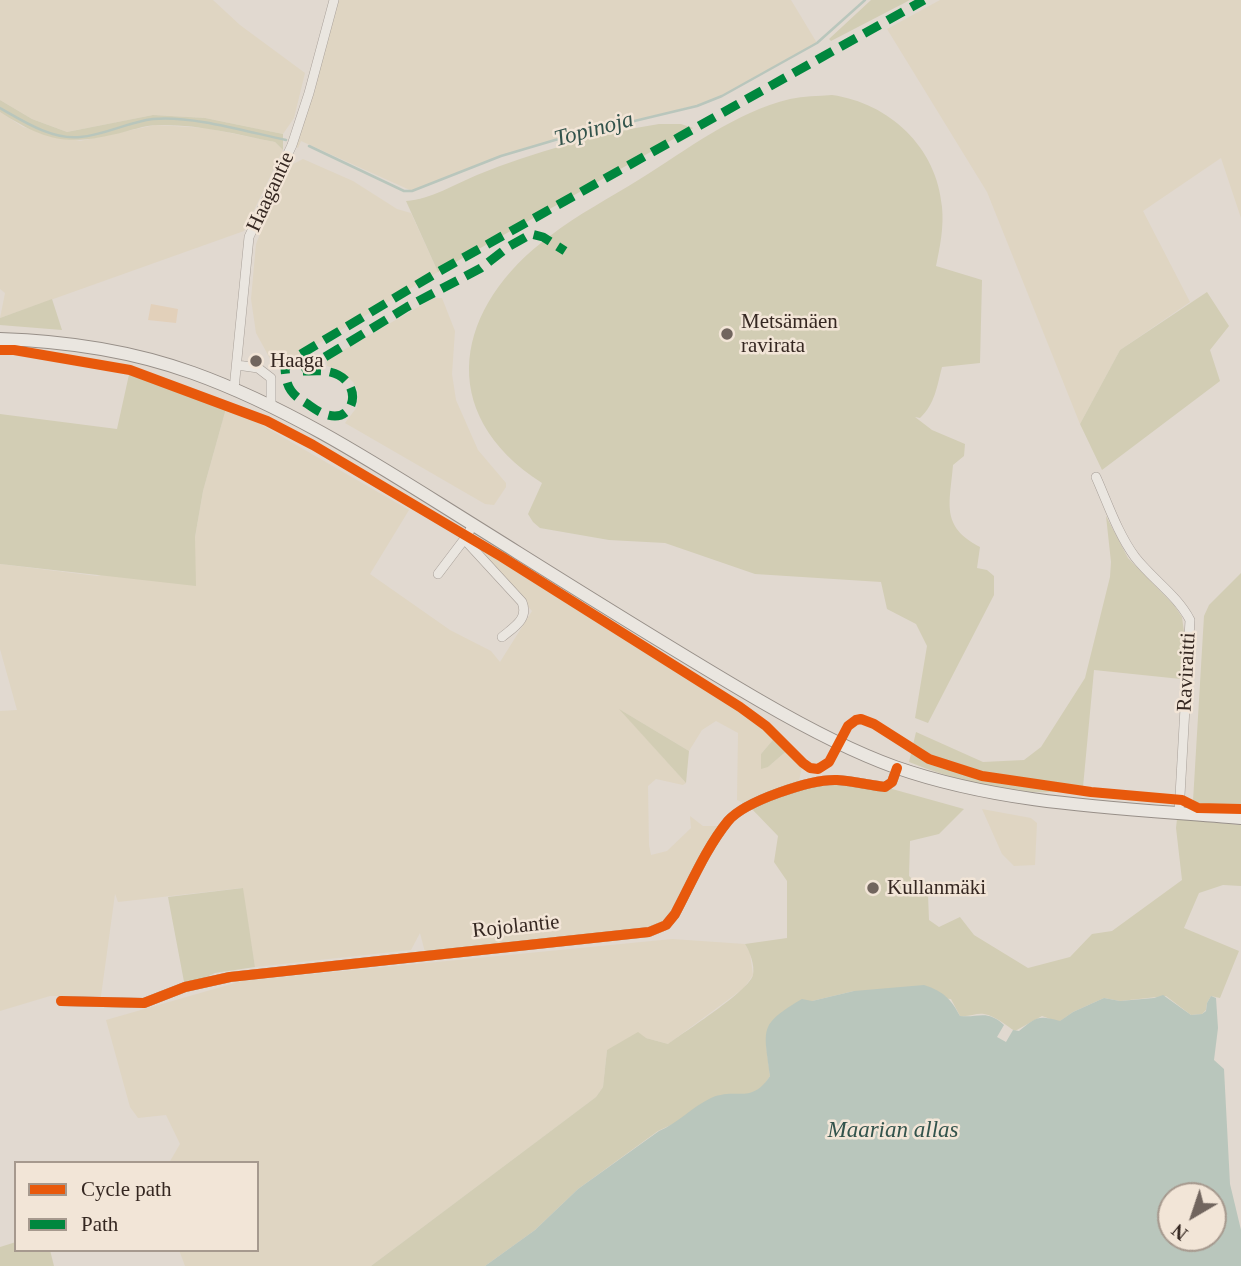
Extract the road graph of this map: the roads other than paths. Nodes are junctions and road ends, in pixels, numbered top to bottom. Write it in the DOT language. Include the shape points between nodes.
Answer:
graph roads {
  1 [pos="334,0"];
  2 [pos="0,339"];
  3 [pos="237,365"];
  4 [pos="234,390"];
  5 [pos="271,406"];
  6 [pos="1096,477"];
  7 [pos="473,524"];
  8 [pos="466,537"];
  9 [pos="438,574"];
  10 [pos="502,637"];
  11 [pos="897,768"];
  12 [pos="1179,813"];
  13 [pos="1241,818"];
  14 [pos="61,1001"];
  1 -- 3 [label="street, Haagantie" via="292,145 249,237"];
  2 -- 4 [label="main road" via="122,354 191,372"];
  3 -- 4 [label="street, Haagantie"];
  3 -- 5 [label="street" via="258,368 271,377"];
  4 -- 5 [label="main road"];
  5 -- 7 [label="main road"];
  6 -- 12 [label="street, Raviraitti" via="1124,541 1190,620"];
  7 -- 8 [label="street"];
  7 -- 11 [label="main road" via="762,702 826,738"];
  8 -- 9 [label="street"];
  8 -- 10 [label="street" via="469,546 522,602 524,616"];
  11 -- 12 [label="main road" via="995,793"];
  11 -- 14 [label="street, Rojolantie" via="885,787 835,780 798,785 731,818 675,914 666,925 649,932 230,977 144,1003"];
  12 -- 13 [label="main road"];
}
